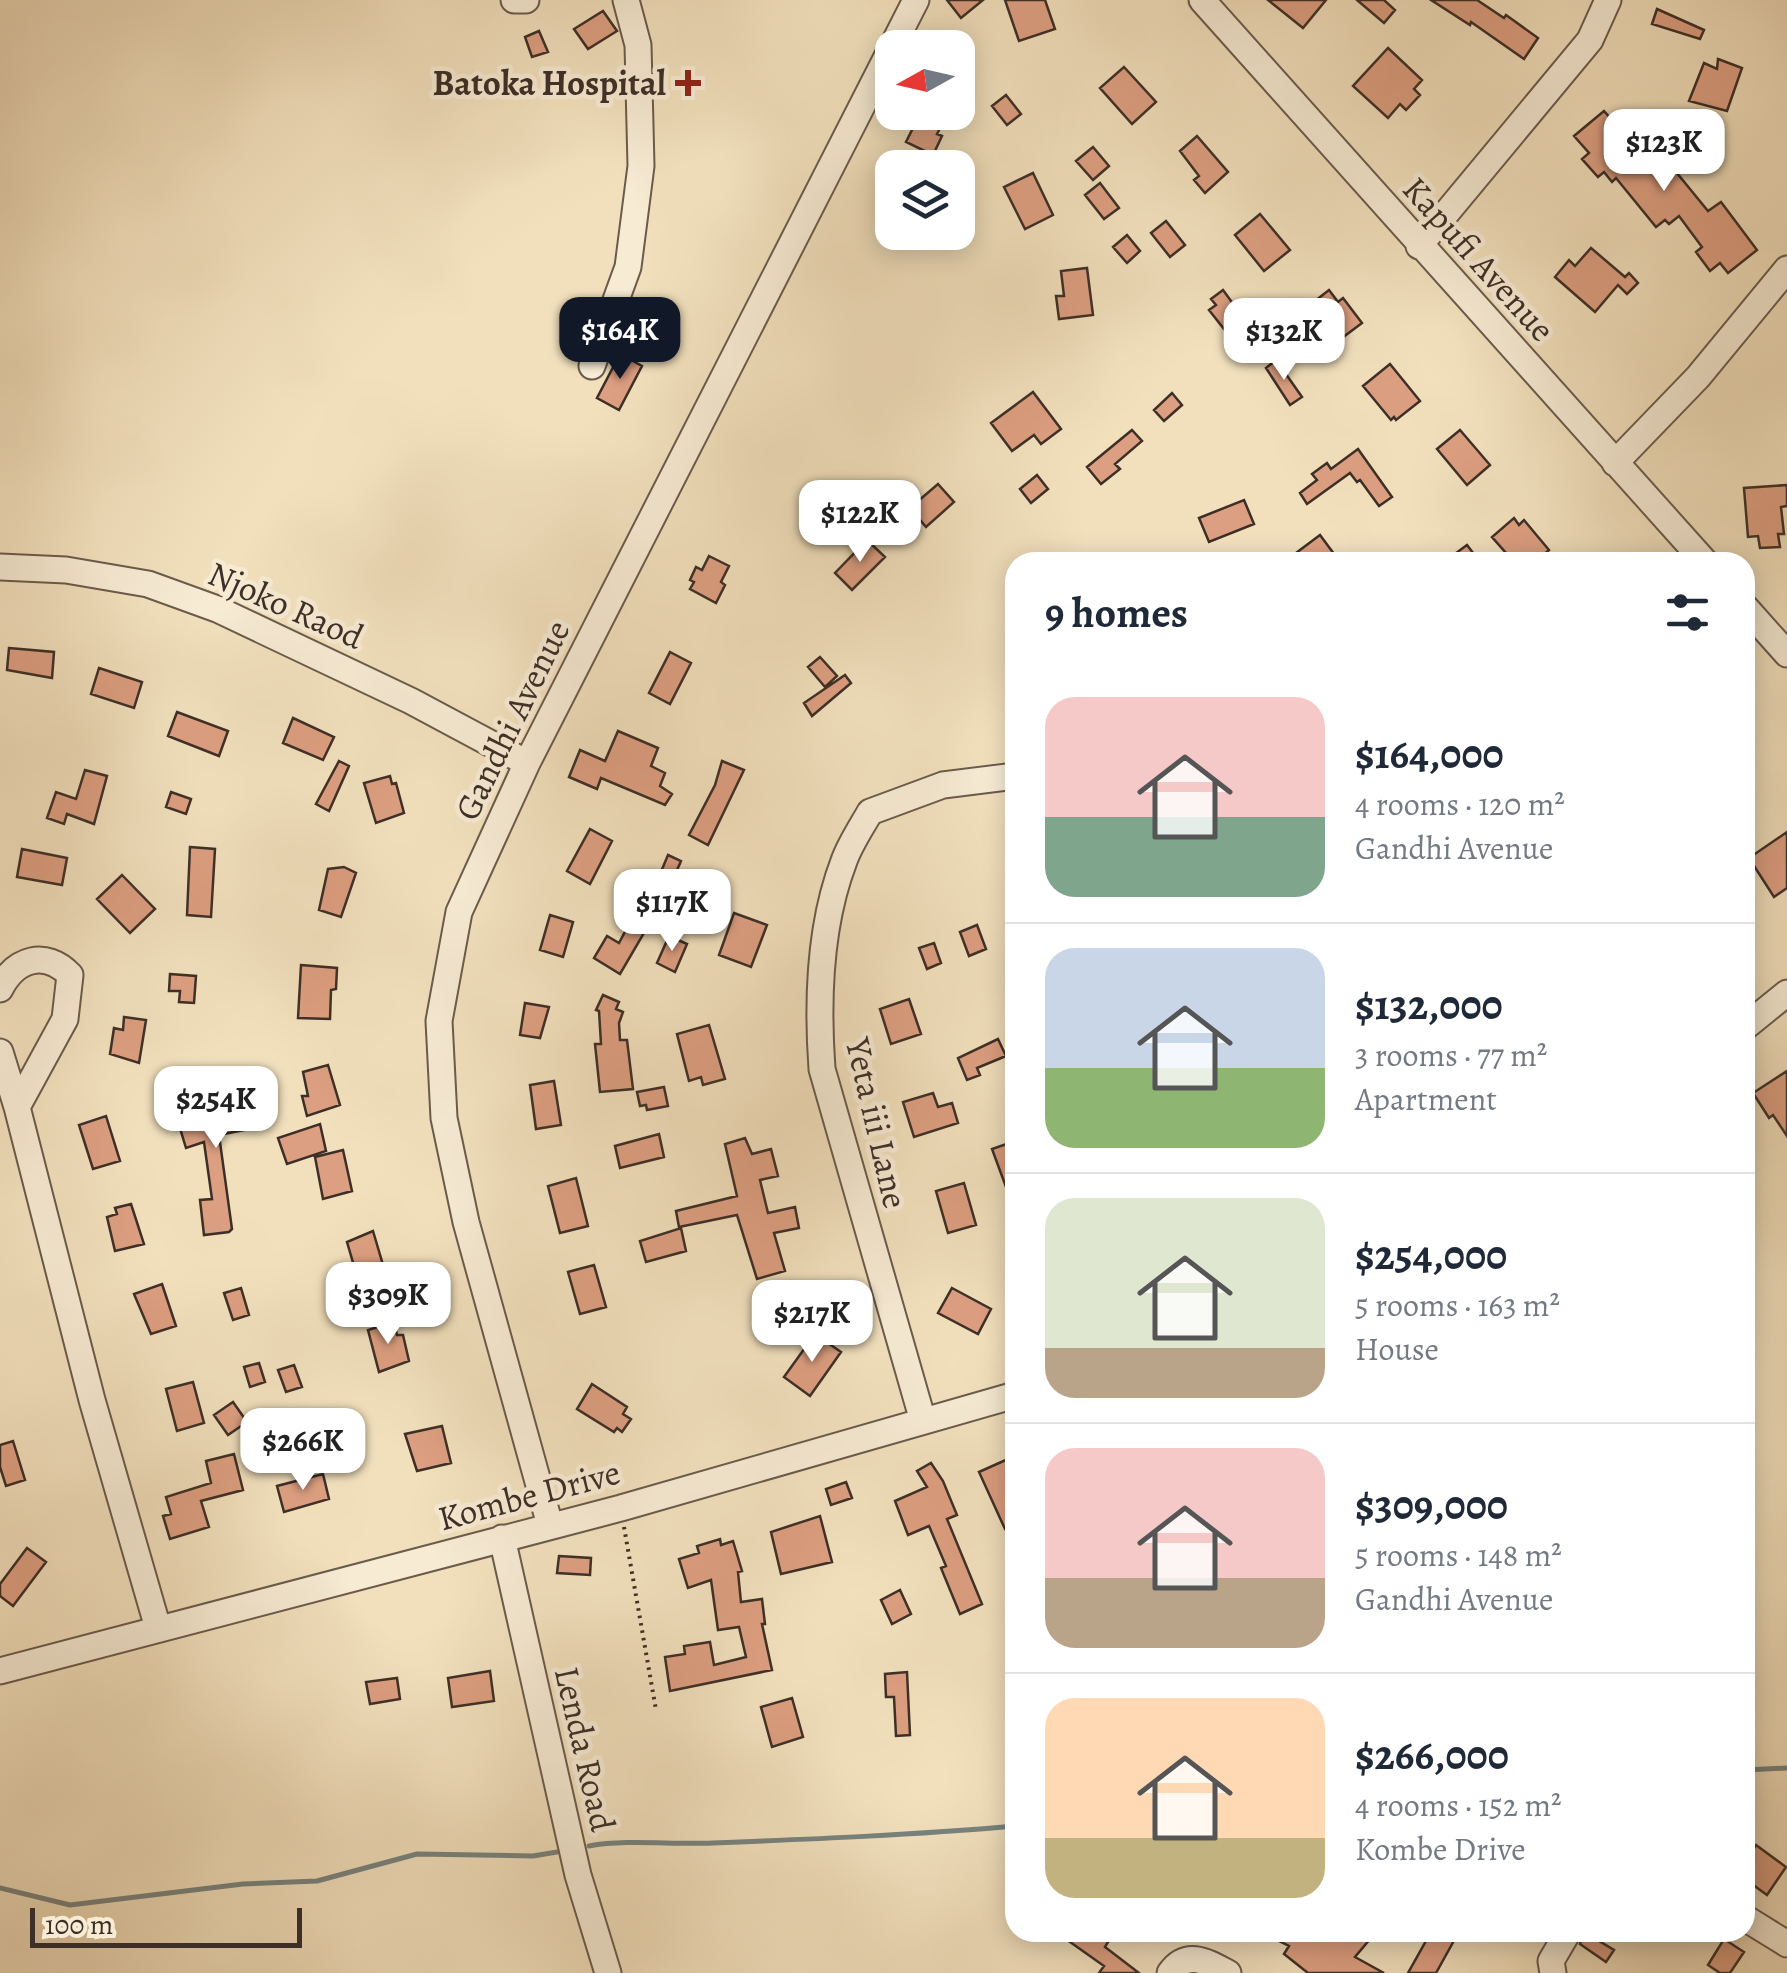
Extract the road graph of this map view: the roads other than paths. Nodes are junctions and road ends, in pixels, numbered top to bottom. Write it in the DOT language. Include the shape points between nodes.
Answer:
graph roads {
  1 [pos="514,0"];
  2 [pos="526,0"];
  3 [pos="626,0"];
  4 [pos="916,0"];
  5 [pos="1202,0"];
  6 [pos="1608,0"];
  7 [pos="1419,246"];
  8 [pos="1787,268"];
  9 [pos="592,366"];
  10 [pos="1616,463"];
  11 [pos="1696,552"];
  12 [pos="0,567"];
  13 [pos="1755,618"];
  14 [pos="1787,654"];
  15 [pos="526,763"];
  16 [pos="1005,777"];
  17 [pos="0,989"];
  18 [pos="1787,993"];
  19 [pos="1755,1019"];
  20 [pos="0,1052"];
  21 [pos="18,1107"];
  22 [pos="1005,1398"];
  23 [pos="923,1421"];
  24 [pos="550,1524"];
  25 [pos="502,1538"];
  26 [pos="158,1628"];
  27 [pos="0,1671"];
  28 [pos="1755,1924"];
  29 [pos="1562,1942"];
  30 [pos="1787,1944"];
  31 [pos="608,1973"];
  32 [pos="1170,1973"];
  33 [pos="1228,1973"];
  34 [pos="1553,1973"];
  1 -- 2 [label="street"];
  3 -- 9 [label="street" via="638,45 641,166 628,268"];
  4 -- 15 [label="street, Gandhi Avenue"];
  5 -- 7 [label="street, Kapufi Avenue"];
  6 -- 7 [label="street" via="1590,40"];
  7 -- 10 [label="street, Kapufi Avenue"];
  8 -- 10 [label="street"];
  10 -- 11 [label="street, Kapufi Avenue"];
  12 -- 15 [label="street, Njoko Raod" via="148,584 217,609"];
  13 -- 14 [label="street"];
  15 -- 24 [label="street, Gandhi Avenue" via="460,912 440,1021 453,1166"];
  16 -- 23 [label="street, Yeta iii Lane" via="943,785 870,812 844,860 826,932 818,1021 822,1069"];
  17 -- 21 [label="street" via="8,974 29,962 59,963 70,975 65,1019"];
  18 -- 19 [label="street"];
  20 -- 21 [label="street"];
  21 -- 26 [label="street"];
  22 -- 23 [label="street, Kombe Drive"];
  23 -- 24 [label="street, Kombe Drive"];
  24 -- 25 [label="street, Kombe Drive"];
  25 -- 26 [label="street, Kombe Drive"];
  25 -- 31 [label="street, Lenda Road" via="578,1875"];
  26 -- 27 [label="street, Kombe Drive"];
  28 -- 30 [label="street"];
  29 -- 34 [label="street" via="1551,1961"];
  32 -- 33 [label="street" via="1187,1959 1201,1958"];
}
